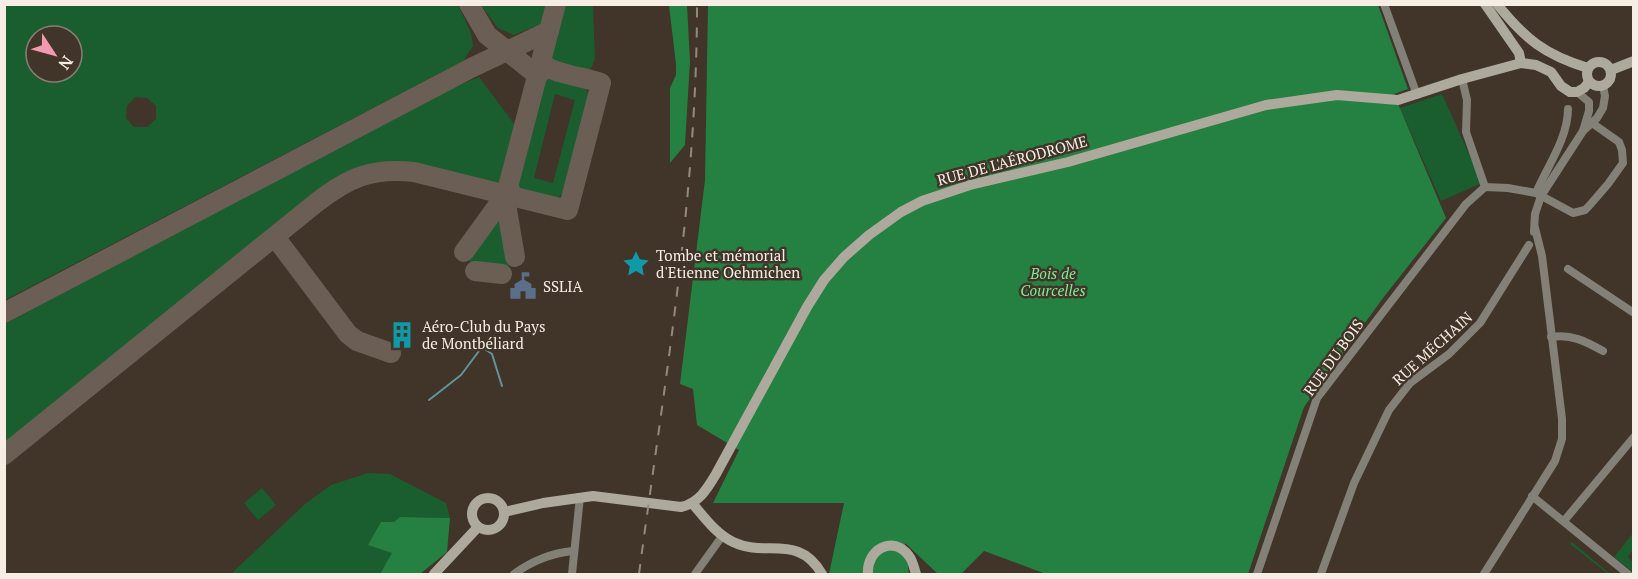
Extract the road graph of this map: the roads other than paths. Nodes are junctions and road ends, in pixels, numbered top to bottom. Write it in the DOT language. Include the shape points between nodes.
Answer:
graph roads {
  1 [pos="1383,4"];
  2 [pos="1485,4"];
  3 [pos="1497,4"];
  4 [pos="1634,61"];
  5 [pos="1521,63"];
  6 [pos="1588,68"];
  7 [pos="1611,70"];
  8 [pos="1462,79"];
  9 [pos="1589,82"];
  10 [pos="1602,86"];
  11 [pos="1577,92"];
  12 [pos="1417,95"];
  13 [pos="1568,109"];
  14 [pos="1592,123"];
  15 [pos="1583,131"];
  16 [pos="1485,187"];
  17 [pos="1538,195"];
  18 [pos="1535,228"];
  19 [pos="1529,246"];
  20 [pos="1540,246"];
  21 [pos="1568,269"];
  22 [pos="1634,313"];
  23 [pos="1551,337"];
  24 [pos="1603,351"];
  25 [pos="1634,437"];
  26 [pos="1532,496"];
  27 [pos="580,497"];
  28 [pos="692,503"];
  29 [pos="504,512"];
  30 [pos="1564,521"];
  31 [pos="478,527"];
  32 [pos="723,535"];
  33 [pos="573,551"];
  34 [pos="434,574"];
  35 [pos="514,574"];
  36 [pos="572,574"];
  37 [pos="695,574"];
  38 [pos="822,574"];
  39 [pos="868,574"];
  40 [pos="916,574"];
  41 [pos="1257,574"];
  42 [pos="1321,574"];
  43 [pos="1484,574"];
  44 [pos="1628,574"];
  1 -- 12 [label="street"];
  2 -- 5 [label="street" via="1519,53"];
  3 -- 6 [label="street" via="1529,39 1552,55"];
  4 -- 7 [label="street"];
  5 -- 8 [label="street, RUE DE L'AÉRODROME"];
  5 -- 11 [label="street" via="1536,64 1551,72 1561,86"];
  6 -- 7 [label="street" via="1600,61"];
  6 -- 9 [label="street"];
  7 -- 10 [label="street" via="1608,82"];
  8 -- 12 [label="street, RUE DE L'AÉRODROME"];
  8 -- 16 [label="street" via="1467,100 1466,132"];
  9 -- 10 [label="street"];
  9 -- 11 [label="street"];
  10 -- 14 [label="street" via="1603,108"];
  11 -- 15 [label="street" via="1589,102"];
  12 -- 28 [label="street, RUE DE L'AÉRODROME" via="1398,100 1336,95 1266,105 1068,162 946,191 901,212 856,246 824,280 716,474"];
  13 -- 17 [label="street" via="1563,135"];
  14 -- 15 [label="street"];
  14 -- 17 [label="street" via="1621,146 1620,168 1589,206 1578,213"];
  15 -- 17 [label="street"];
  16 -- 17 [label="street"];
  16 -- 41 [label="street, RUE DU BOIS" via="1466,204 1317,398"];
  17 -- 18 [label="street"];
  18 -- 19 [label="street, RUE MÉCHAIN"];
  18 -- 20 [label="street"];
  19 -- 20 [label="street"];
  19 -- 42 [label="street, RUE MÉCHAIN" via="1480,323 1449,354 1410,383 1389,410 1354,483"];
  20 -- 23 [label="street"];
  21 -- 22 [label="street"];
  23 -- 24 [label="street" via="1579,338"];
  23 -- 26 [label="street" via="1562,439 1555,461"];
  25 -- 30 [label="street"];
  26 -- 30 [label="street"];
  26 -- 43 [label="street"];
  27 -- 28 [label="street" via="602,496 681,507"];
  27 -- 29 [label="street"];
  27 -- 33 [label="street"];
  28 -- 32 [label="street"];
  29 -- 31 [label="street" via="498,526 488,530"];
  29 -- 31 [label="street" via="497,500 479,500 471,512"];
  30 -- 44 [label="street"];
  31 -- 34 [label="street"];
  32 -- 37 [label="street"];
  32 -- 38 [label="street" via="741,544 795,550 814,562"];
  33 -- 35 [label="street" via="545,557"];
  33 -- 36 [label="street"];
  39 -- 40 [label="street" via="871,558 886,545 903,550"];
}
